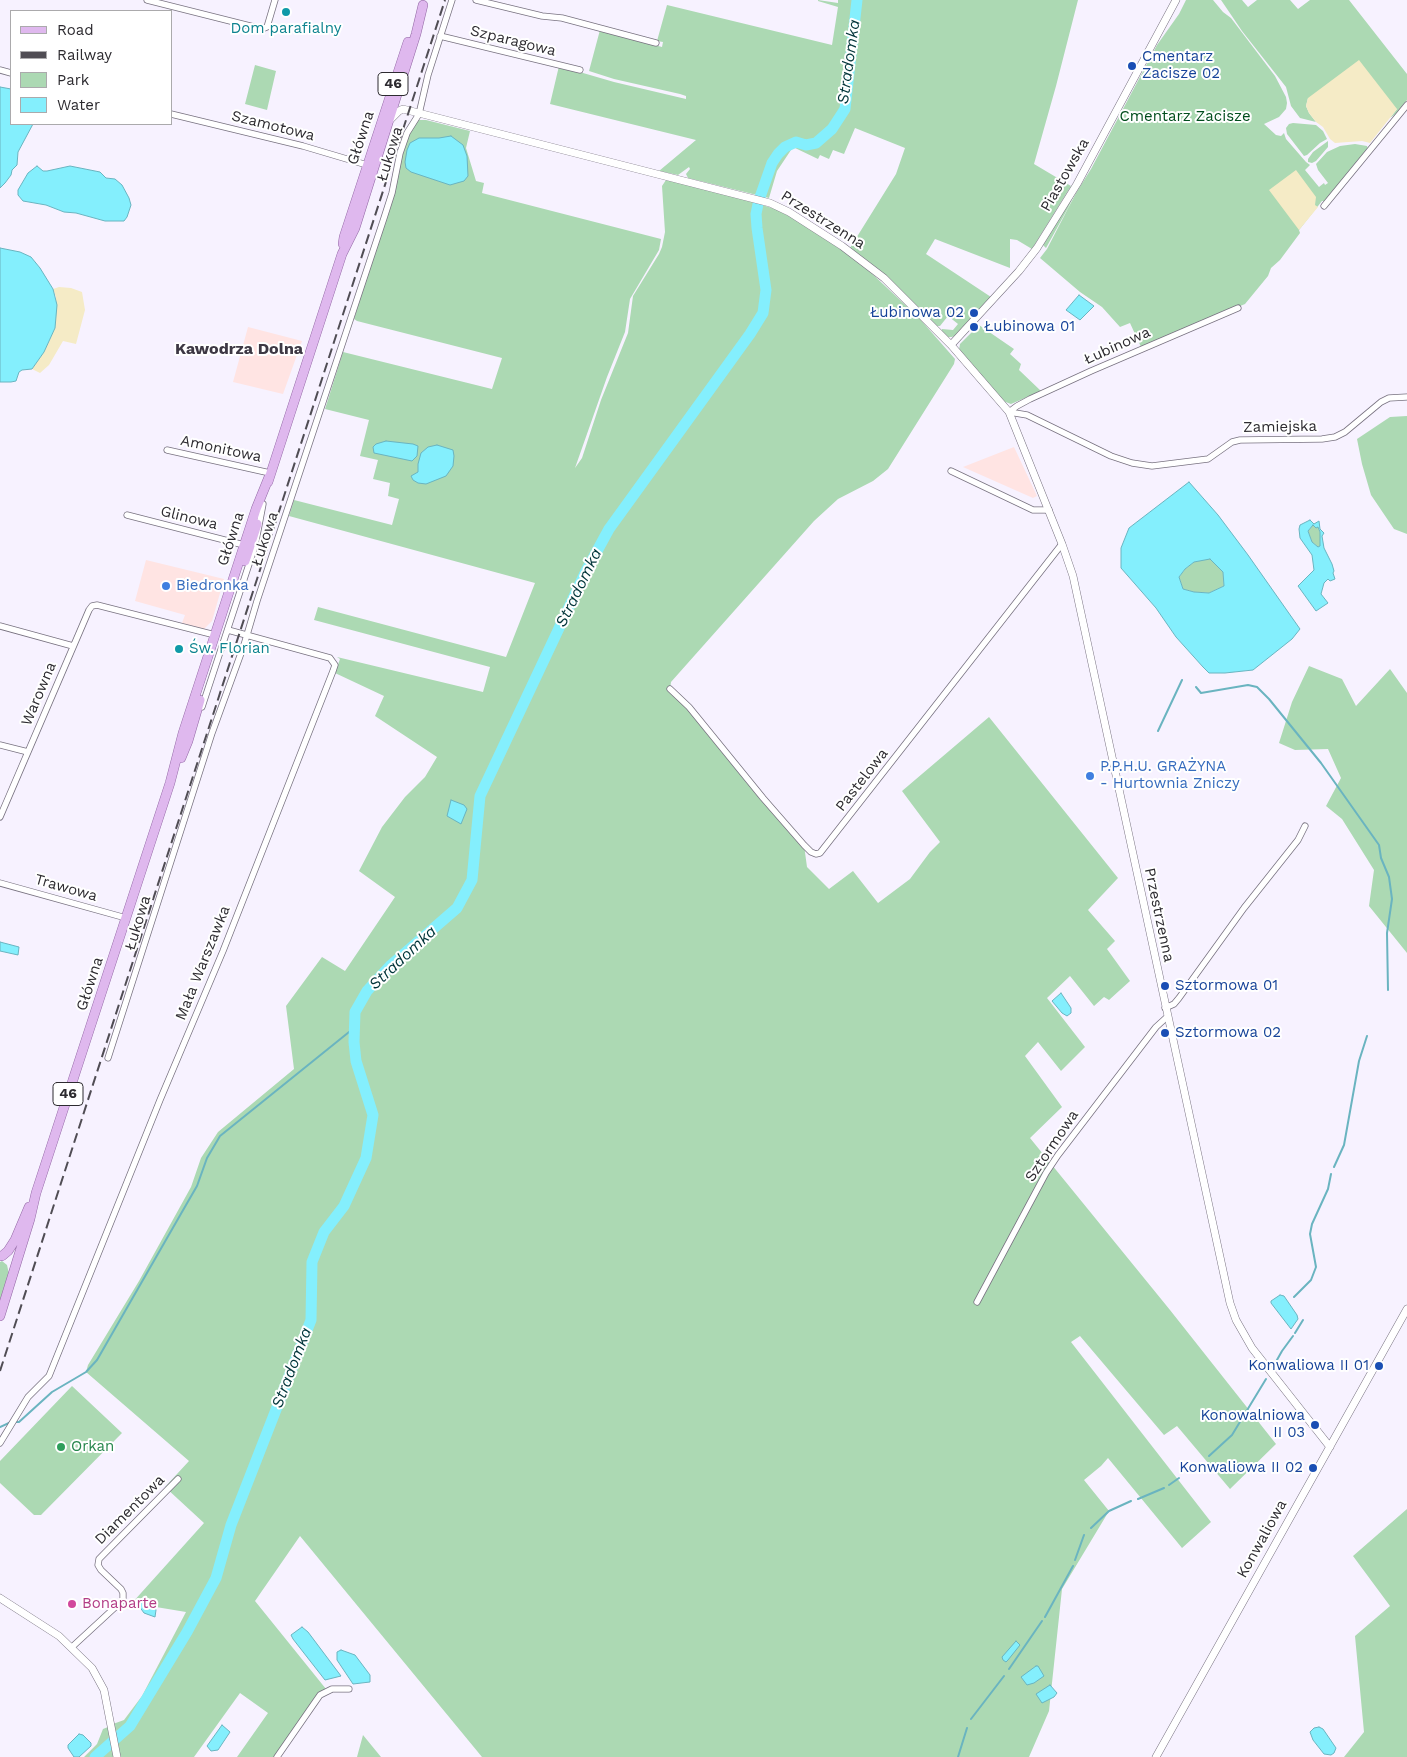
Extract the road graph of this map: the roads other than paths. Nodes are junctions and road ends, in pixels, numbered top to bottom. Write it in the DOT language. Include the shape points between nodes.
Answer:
graph roads {
  1 [pos="147,0"];
  2 [pos="275,0"];
  3 [pos="452,0"];
  4 [pos="476,0"];
  5 [pos="1176,0"];
  6 [pos="424,2"];
  7 [pos="440,36"];
  8 [pos="656,43"];
  9 [pos="580,70"];
  10 [pos="398,90"];
  11 [pos="1407,105"];
  12 [pos="403,109"];
  13 [pos="172,114"];
  14 [pos="419,114"];
  15 [pos="388,123"];
  16 [pos="367,165"];
  17 [pos="1324,206"];
  18 [pos="342,254"];
  19 [pos="1238,308"];
  20 [pos="951,345"];
  21 [pos="1407,397"];
  22 [pos="1009,412"];
  23 [pos="167,450"];
  24 [pos="951,471"];
  25 [pos="270,475"];
  26 [pos="264,504"];
  27 [pos="1049,510"];
  28 [pos="127,515"];
  29 [pos="1062,544"];
  30 [pos="244,545"];
  31 [pos="0,626"];
  32 [pos="228,630"];
  33 [pos="215,635"];
  34 [pos="247,636"];
  35 [pos="74,646"];
  36 [pos="670,688"];
  37 [pos="188,742"];
  38 [pos="0,745"];
  39 [pos="28,752"];
  40 [pos="170,783"];
  41 [pos="0,817"];
  42 [pos="1305,826"];
  43 [pos="0,883"];
  44 [pos="126,918"];
  45 [pos="1165,1008"];
  46 [pos="1168,1017"];
  47 [pos="108,1058"];
  48 [pos="36,1193"];
  49 [pos="1,1257"];
  50 [pos="13,1272"];
  51 [pos="977,1302"];
  52 [pos="1407,1309"];
  53 [pos="0,1316"];
  54 [pos="0,1443"];
  55 [pos="1330,1447"];
  56 [pos="178,1479"];
  57 [pos="0,1598"];
  58 [pos="72,1647"];
  59 [pos="349,1689"];
  60 [pos="116,1753"];
  61 [pos="276,1757"];
  62 [pos="1156,1757"];
  1 -- 2 [label="street" via="262,29 267,27"];
  3 -- 7 [label="street"];
  4 -- 8 [label="street, Szparagowa"];
  5 -- 20 [label="street, Piastowska" via="1077,184 1037,248 1020,271"];
  6 -- 10 [label="main road, Główna / 46"];
  6 -- 16 [label="main road, Główna / 46" via="404,51"];
  7 -- 9 [label="street, Szparagowa"];
  7 -- 14 [label="street"];
  10 -- 12 [label="street"];
  10 -- 15 [label="main road, Główna / 46"];
  11 -- 17 [label="street"];
  12 -- 14 [label="street, Przestrzenna"];
  12 -- 15 [label="street" via="395,113"];
  13 -- 16 [label="street, Szamotowa"];
  14 -- 20 [label="street, Przestrzenna" via="770,203 808,223 858,257 884,278"];
  14 -- 34 [label="street, Łukowa" via="400,153 392,193"];
  15 -- 18 [label="main road, Główna / 46" via="354,228"];
  16 -- 18 [label="main road, Główna / 46" via="344,237"];
  18 -- 25 [label="main road, Główna / 46"];
  19 -- 22 [label="street, Łubinowa" via="1023,402"];
  20 -- 22 [label="street, Przestrzenna"];
  21 -- 22 [label="street, Zamiejska" via="1389,398 1335,437 1240,440 1208,459 1152,466 1132,464 1028,415"];
  22 -- 27 [label="street, Przestrzenna"];
  23 -- 25 [label="street, Amonitowa"];
  24 -- 27 [label="street" via="1033,510"];
  25 -- 26 [label="main road, Główna / 46"];
  25 -- 30 [label="main road, Główna / 46"];
  26 -- 32 [label="street, Główna" via="255,546"];
  26 -- 37 [label="main road, Główna / 46"];
  27 -- 29 [label="street, Przestrzenna"];
  28 -- 30 [label="street, Glinowa"];
  29 -- 36 [label="street, Pastelowa" via="820,854 811,852 804,845"];
  29 -- 45 [label="street, Przestrzenna" via="1073,576"];
  30 -- 33 [label="main road, Główna / 46"];
  31 -- 35 [label="street"];
  32 -- 34 [label="street, Mała Warszawka"];
  32 -- 37 [label="street, Główna"];
  33 -- 35 [label="street, Warowna" via="97,605 89,610"];
  33 -- 40 [label="main road, Główna / 46"];
  34 -- 47 [label="street, Łukowa" via="212,733"];
  34 -- 54 [label="street, Mała Warszawka" via="330,658 333,671 49,1376 28,1397"];
  35 -- 39 [label="street, Warowna"];
  37 -- 40 [label="main road, Główna / 46"];
  38 -- 39 [label="street"];
  39 -- 41 [label="street, Warowna"];
  40 -- 44 [label="main road, Główna / 46"];
  42 -- 45 [label="street" via="1298,840 1179,998"];
  43 -- 44 [label="street, Trawowa"];
  44 -- 48 [label="main road, Główna / 46"];
  45 -- 46 [label="street, Przestrzenna"];
  46 -- 51 [label="street, Sztormowa" via="1156,1027 1046,1172"];
  46 -- 55 [label="street, Przestrzenna" via="1236,1320 1252,1348"];
  48 -- 49 [label="main road, Główna / 46" via="15,1240"];
  48 -- 50 [label="main road, Główna / 46"];
  49 -- 50 [label="main road, 46" via="9,1262"];
  50 -- 53 [label="main road, 46"];
  52 -- 55 [label="street, Konwaliowa"];
  55 -- 62 [label="street, Konwaliowa"];
  56 -- 58 [label="street, Diamentowa" via="99,1559 101,1570 121,1589 122,1600"];
  57 -- 58 [label="street"];
  58 -- 60 [label="street" via="92,1668 104,1690"];
  59 -- 61 [label="street" via="332,1689 320,1695"];
}
